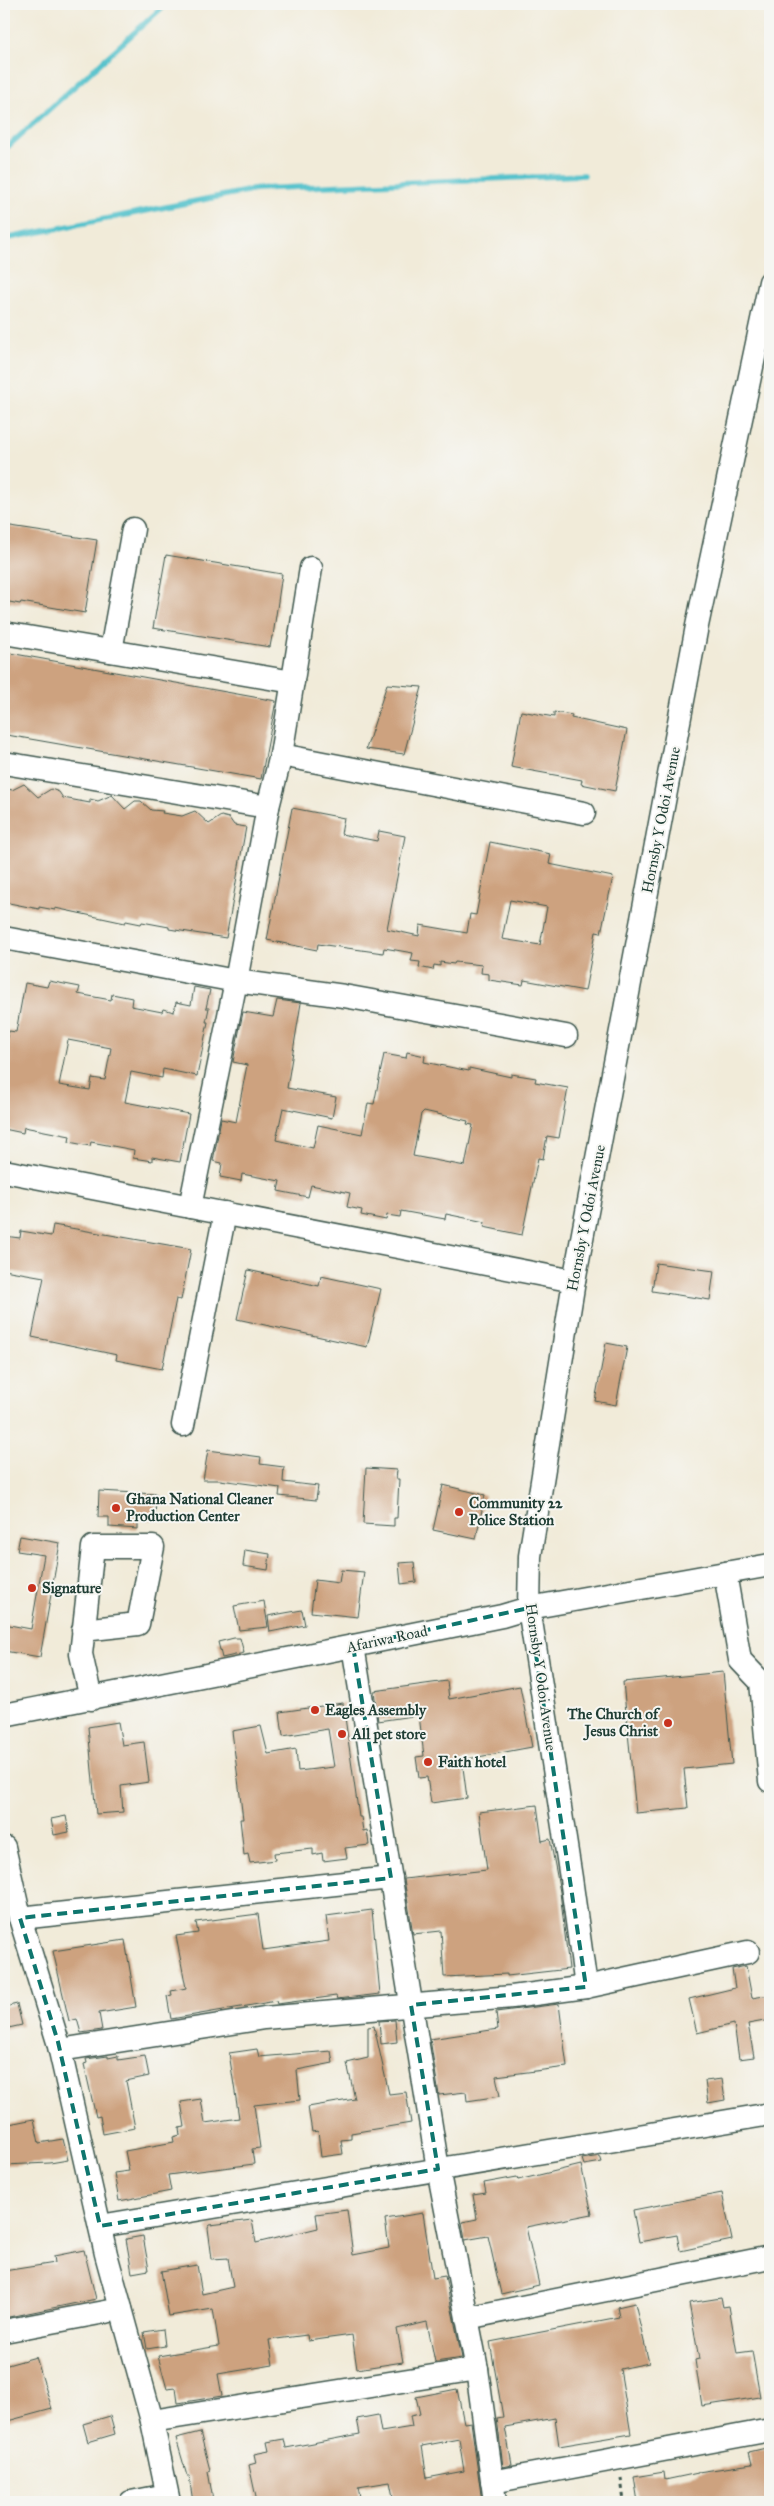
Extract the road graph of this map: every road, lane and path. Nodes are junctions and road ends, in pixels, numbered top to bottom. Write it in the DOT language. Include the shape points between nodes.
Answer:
graph roads {
  1 [pos="770,282"];
  2 [pos="133,529"];
  3 [pos="311,568"];
  4 [pos="4,633"];
  5 [pos="111,651"];
  6 [pos="293,682"];
  7 [pos="281,755"];
  8 [pos="4,764"];
  9 [pos="268,807"];
  10 [pos="584,814"];
  11 [pos="4,938"];
  12 [pos="236,981"];
  13 [pos="566,1036"];
  14 [pos="4,1171"];
  15 [pos="190,1206"];
  16 [pos="225,1213"];
  17 [pos="574,1281"];
  18 [pos="183,1425"];
  19 [pos="770,1566"];
  20 [pos="725,1573"];
  21 [pos="529,1608"];
  22 [pos="83,1630"];
  23 [pos="353,1646"];
  24 [pos="91,1698"];
  25 [pos="4,1715"];
  26 [pos="770,1781"];
  27 [pos="4,1847"];
  28 [pos="391,1878"];
  29 [pos="20,1918"];
  30 [pos="748,1952"];
  31 [pos="586,1987"];
  32 [pos="411,2005"];
  33 [pos="60,2050"];
  34 [pos="770,2114"];
  35 [pos="438,2169"];
  36 [pos="100,2226"];
  37 [pos="770,2257"];
  38 [pos="121,2309"];
  39 [pos="467,2318"];
  40 [pos="4,2331"];
  41 [pos="477,2369"];
  42 [pos="152,2421"];
  43 [pos="770,2430"];
  44 [pos="618,2459"];
  45 [pos="494,2492"];
  46 [pos="168,2499"];
  47 [pos="131,2502"];
  48 [pos="624,2502"];
  1 -- 17 [label="street, Hornsby Y Odoi Avenue" via="697,626"];
  2 -- 5 [label="street"];
  3 -- 6 [label="street"];
  4 -- 5 [label="street"];
  5 -- 6 [label="street"];
  6 -- 7 [label="street"];
  7 -- 9 [label="street"];
  7 -- 10 [label="street"];
  8 -- 9 [label="street"];
  9 -- 12 [label="street"];
  11 -- 12 [label="street"];
  12 -- 13 [label="street" via="344,996"];
  12 -- 15 [label="street"];
  14 -- 15 [label="street"];
  15 -- 16 [label="street"];
  16 -- 17 [label="street"];
  16 -- 18 [label="street"];
  17 -- 21 [label="street, Hornsby Y Odoi Avenue" via="530,1556"];
  19 -- 20 [label="street, Afariwa Road"];
  20 -- 21 [label="street, Afariwa Road"];
  20 -- 26 [label="street" via="740,1660 761,1682"];
  21 -- 23 [label="street, Afariwa Road"];
  21 -- 31 [label="street, Hornsby Y Odoi Avenue"];
  22 -- 24 [label="street" via="81,1654"];
  23 -- 24 [label="street, Afariwa Road"];
  23 -- 28 [label="street"];
  24 -- 25 [label="street, Afariwa Road"];
  27 -- 29 [label="street"];
  28 -- 29 [label="street"];
  28 -- 32 [label="street"];
  29 -- 33 [label="street"];
  30 -- 31 [label="street"];
  31 -- 32 [label="street"];
  32 -- 33 [label="street" via="264,2018"];
  32 -- 35 [label="street"];
  33 -- 36 [label="street"];
  34 -- 35 [label="street"];
  35 -- 36 [label="street"];
  35 -- 39 [label="street"];
  36 -- 38 [label="street"];
  37 -- 39 [label="street"];
  38 -- 40 [label="street"];
  38 -- 42 [label="street"];
  39 -- 41 [label="street"];
  41 -- 42 [label="street"];
  41 -- 45 [label="street"];
  42 -- 46 [label="street"];
  43 -- 44 [label="street"];
  44 -- 45 [label="street"];
  44 -- 48 [label="path"];
  46 -- 47 [label="street"];
}
